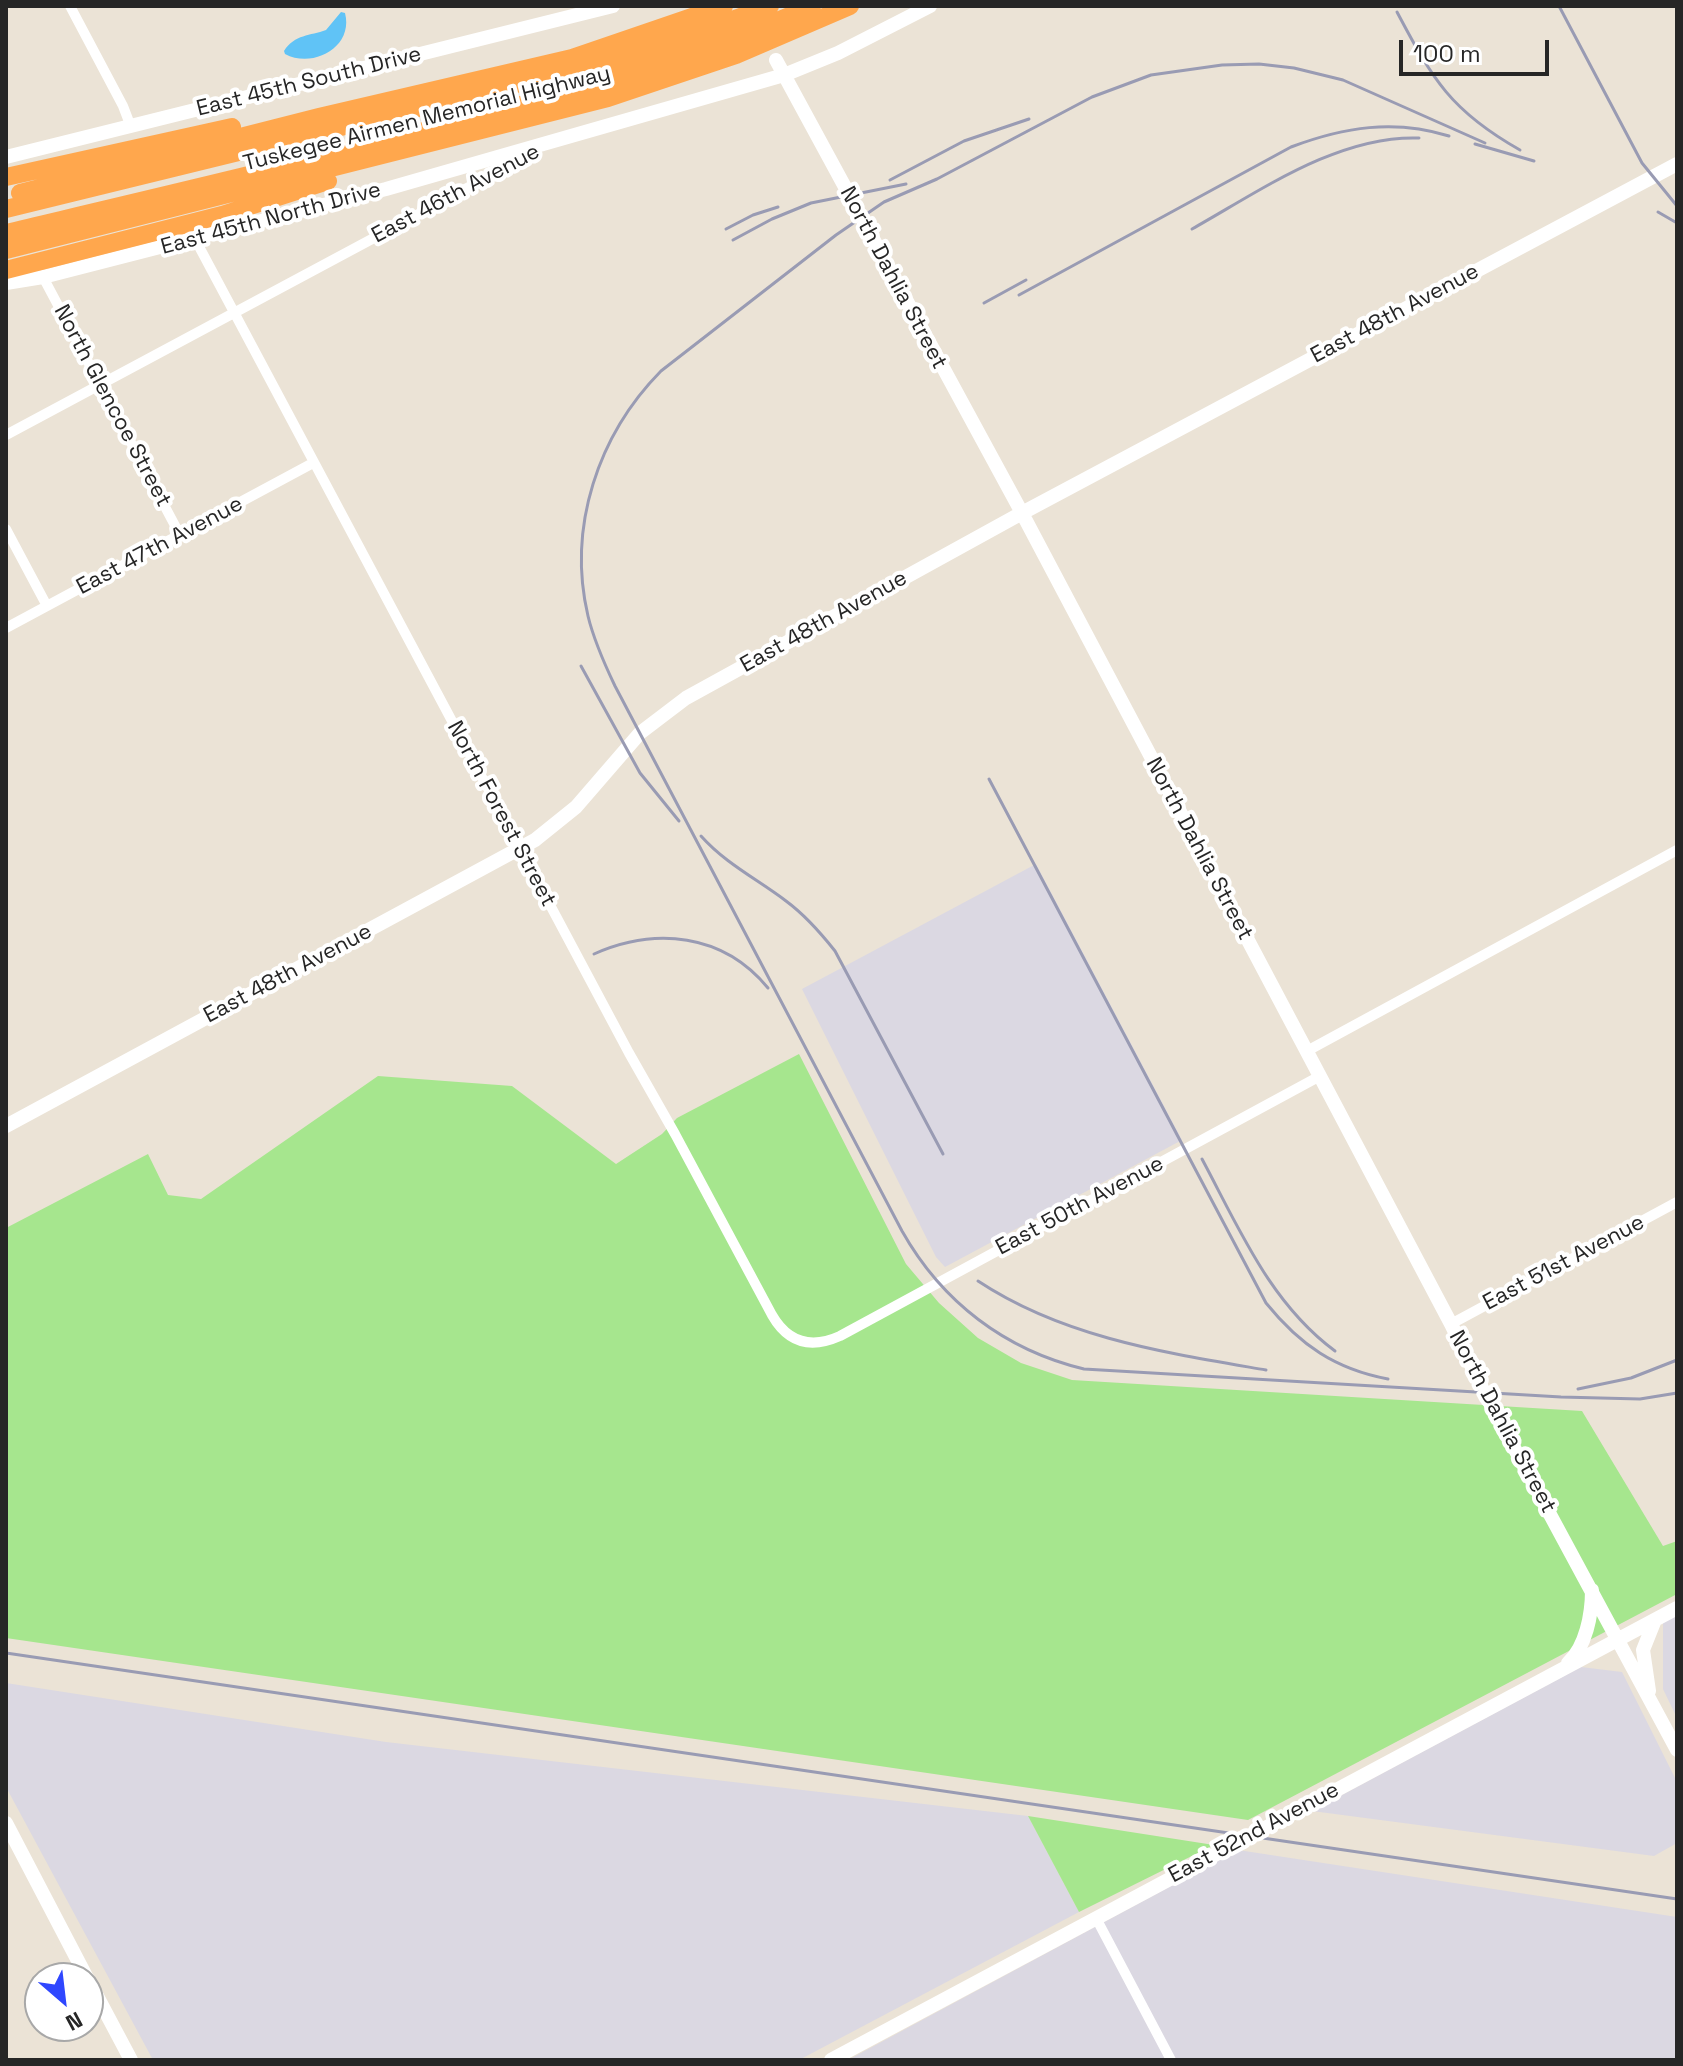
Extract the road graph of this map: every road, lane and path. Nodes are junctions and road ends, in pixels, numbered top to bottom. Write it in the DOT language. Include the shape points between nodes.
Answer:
graph roads {
  1 [pos="70,6"];
  2 [pos="613,6"];
  3 [pos="770,6"];
  4 [pos="812,6"];
  5 [pos="850,6"];
  6 [pos="930,6"];
  7 [pos="792,24"];
  8 [pos="726,27"];
  9 [pos="776,60"];
  10 [pos="784,75"];
  11 [pos="383,101"];
  12 [pos="530,119"];
  13 [pos="131,127"];
  14 [pos="534,148"];
  15 [pos="6,157"];
  16 [pos="1677,164"];
  17 [pos="6,177"];
  18 [pos="6,196"];
  19 [pos="157,197"];
  20 [pos="6,209"];
  21 [pos="6,233"];
  22 [pos="195,239"];
  23 [pos="6,241"];
  24 [pos="6,250"];
  25 [pos="6,270"];
  26 [pos="43,277"];
  27 [pos="6,283"];
  28 [pos="233,313"];
  29 [pos="101,385"];
  30 [pos="6,435"];
  31 [pos="313,463"];
  32 [pos="1022,513"];
  33 [pos="6,529"];
  34 [pos="180,535"];
  35 [pos="47,606"];
  36 [pos="6,628"];
  37 [pos="519,849"];
  38 [pos="1677,850"];
  39 [pos="1307,1051"];
  40 [pos="1320,1076"];
  41 [pos="6,1126"];
  42 [pos="1677,1202"];
  43 [pos="1451,1324"];
  44 [pos="840,1336"];
  45 [pos="1592,1590"];
  46 [pos="1677,1608"];
  47 [pos="1655,1620"];
  48 [pos="1618,1640"];
  49 [pos="1557,1672"];
  50 [pos="1655,1710"];
  51 [pos="1677,1750"];
  52 [pos="6,1823"];
  53 [pos="1096,1918"];
  54 [pos="79,1962"];
  55 [pos="104,2009"];
  56 [pos="131,2060"];
  57 [pos="831,2060"];
  58 [pos="1171,2060"];
  1 -- 13 [label="street"];
  2 -- 13 [label="street, East 45th South Drive"];
  3 -- 8 [label="highway"];
  4 -- 7 [label="highway"];
  5 -- 7 [label="highway, Tuskegee Airmen Memorial Highway"];
  6 -- 10 [label="street, East 46th Avenue"];
  7 -- 8 [label="highway, Tuskegee Airmen Memorial Highway"];
  8 -- 11 [label="highway, Tuskegee Airmen Memorial Highway"];
  8 -- 12 [label="highway, Tuskegee Airmen Memorial Highway" via="618,95"];
  8 -- 19 [label="highway" via="676,61 372,146"];
  8 -- 20 [label="highway" via="610,61"];
  9 -- 10 [label="street, North Dahlia Street"];
  10 -- 14 [label="street, East 46th Avenue"];
  10 -- 32 [label="street, North Dahlia Street"];
  11 -- 17 [label="highway" via="326,102"];
  11 -- 18 [label="highway, Tuskegee Airmen Memorial Highway"];
  12 -- 24 [label="highway, Tuskegee Airmen Memorial Highway"];
  12 -- 25 [label="highway" via="250,207"];
  13 -- 15 [label="street, East 45th South Drive"];
  14 -- 22 [label="street, East 45th North Drive"];
  14 -- 28 [label="street, East 46th Avenue"];
  16 -- 32 [label="street, East 48th Avenue"];
  19 -- 21 [label="highway"];
  19 -- 23 [label="highway"];
  22 -- 26 [label="street, East 45th North Drive"];
  22 -- 28 [label="street, North Forest Street"];
  26 -- 27 [label="street, East 45th North Drive"];
  26 -- 29 [label="street, North Glencoe Street"];
  28 -- 29 [label="street, East 46th Avenue"];
  28 -- 31 [label="street, North Forest Street"];
  29 -- 30 [label="street, East 46th Avenue"];
  29 -- 34 [label="street, North Glencoe Street"];
  31 -- 34 [label="street, East 47th Avenue"];
  31 -- 37 [label="street, North Forest Street"];
  32 -- 37 [label="street, East 48th Avenue" via="672,707 625,747 570,813"];
  32 -- 39 [label="street, North Dahlia Street"];
  33 -- 35 [label="street"];
  34 -- 35 [label="street, East 47th Avenue"];
  35 -- 36 [label="street, East 47th Avenue"];
  37 -- 41 [label="street, East 48th Avenue"];
  37 -- 44 [label="street, North Forest Street" via="775,1321 790,1337 805,1343"];
  38 -- 39 [label="street"];
  39 -- 40 [label="street, North Dahlia Street"];
  40 -- 43 [label="street, North Dahlia Street"];
  40 -- 44 [label="street, East 50th Avenue"];
  42 -- 43 [label="street, East 51st Avenue"];
  43 -- 45 [label="street, North Dahlia Street"];
  45 -- 48 [label="street, North Dahlia Street"];
  45 -- 49 [label="street" via="1580,1650"];
  46 -- 47 [label="street, East 52nd Avenue"];
  47 -- 48 [label="street, East 52nd Avenue"];
  47 -- 50 [label="street" via="1643,1650"];
  48 -- 49 [label="street, East 52nd Avenue"];
  48 -- 50 [label="street, North Dahlia Street"];
  49 -- 53 [label="street, East 52nd Avenue"];
  50 -- 51 [label="street"];
  52 -- 54 [label="street"];
  53 -- 57 [label="street, East 52nd Avenue"];
  53 -- 58 [label="street"];
  55 -- 56 [label="street"];
}
